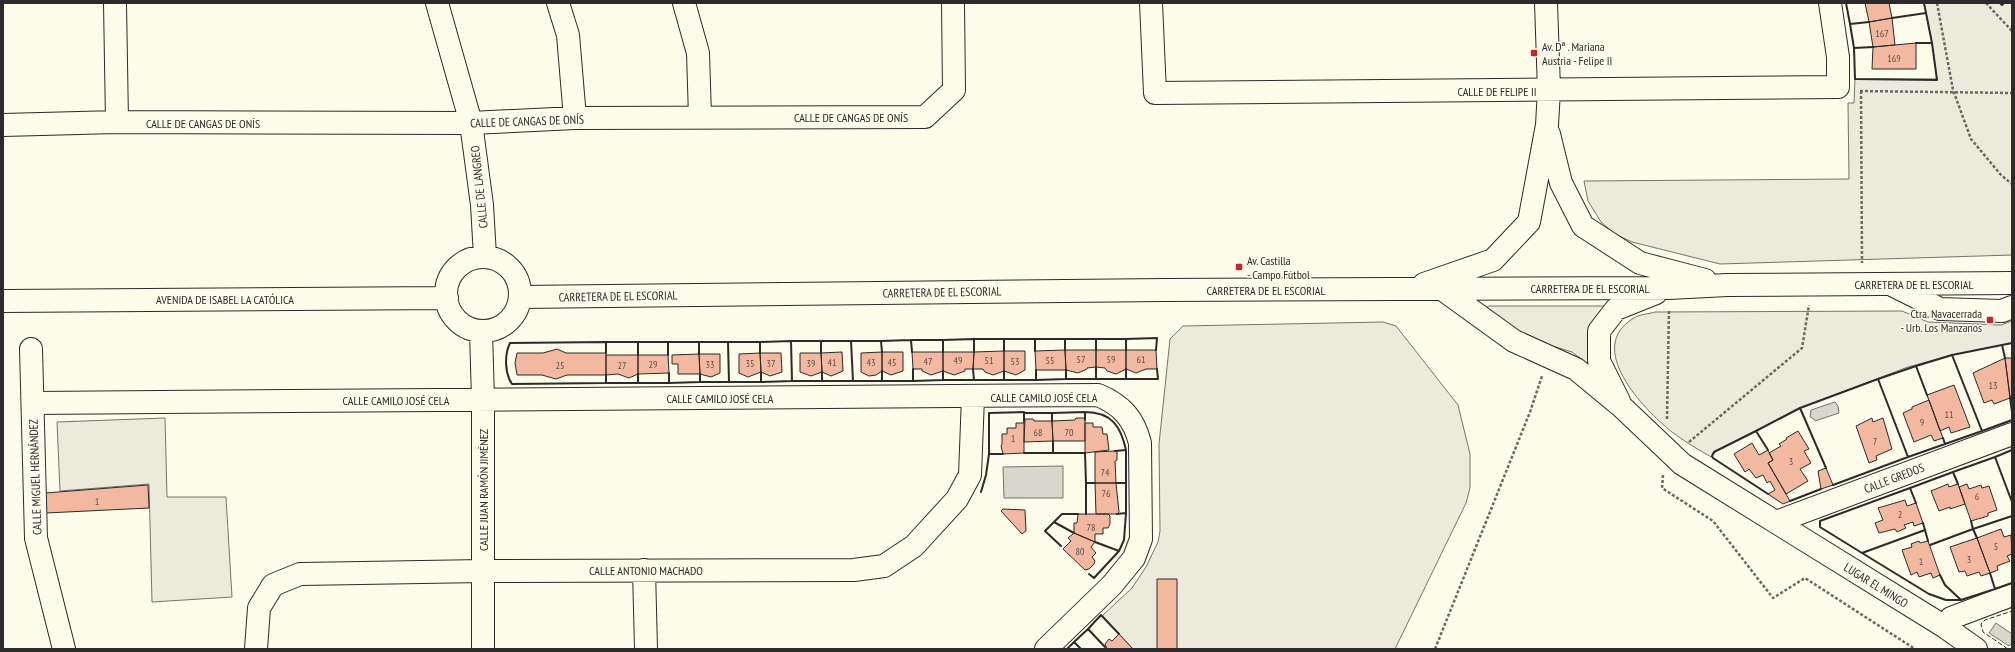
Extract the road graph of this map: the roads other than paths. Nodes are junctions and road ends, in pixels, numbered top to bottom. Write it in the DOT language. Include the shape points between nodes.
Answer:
graph roads {
  1 [pos="115,3"];
  2 [pos="437,3"];
  3 [pos="558,3"];
  4 [pos="684,3"];
  5 [pos="952,3"];
  6 [pos="1151,3"];
  7 [pos="1546,3"];
  8 [pos="1830,3"];
  9 [pos="1549,90"];
  10 [pos="700,117"];
  11 [pos="575,118"];
  12 [pos="116,122"];
  13 [pos="472,123"];
  14 [pos="3,125"];
  15 [pos="1547,125"];
  16 [pos="485,256"];
  17 [pos="2012,283"];
  18 [pos="1891,284"];
  19 [pos="1727,285"];
  20 [pos="1669,288"];
  21 [pos="1407,289"];
  22 [pos="1442,289"];
  23 [pos="520,297"];
  24 [pos="447,298"];
  25 [pos="3,301"];
  26 [pos="2012,307"];
  27 [pos="481,330"];
  28 [pos="31,350"];
  29 [pos="973,397"];
  30 [pos="483,400"];
  31 [pos="33,403"];
  32 [pos="1622,407"];
  33 [pos="2012,434"];
  34 [pos="1776,522"];
  35 [pos="644,570"];
  36 [pos="483,571"];
  37 [pos="2012,595"];
  38 [pos="1945,627"];
  39 [pos="64,649"];
  40 [pos="256,649"];
  41 [pos="484,649"];
  42 [pos="646,649"];
  43 [pos="1046,649"];
  44 [pos="1976,649"];
  1 -- 12 [label="street"];
  2 -- 13 [label="street, CALLE DE LANGREO"];
  3 -- 11 [label="street" via="568,35"];
  4 -- 10 [label="street" via="698,53"];
  5 -- 10 [label="street, CALLE DE CANGAS DE ONÍS" via="954,90 925,116"];
  6 -- 9 [label="street, CALLE DE FELIPE II" via="1156,93"];
  7 -- 9 [label="street"];
  8 -- 9 [label="street, CALLE DE FELIPE II" via="1837,45 1838,87"];
  9 -- 15 [label="street"];
  10 -- 11 [label="street, CALLE DE CANGAS DE ONÍS"];
  11 -- 13 [label="street, CALLE DE CANGAS DE ONÍS"];
  12 -- 13 [label="street, CALLE DE CANGAS DE ONÍS"];
  12 -- 14 [label="street, CALLE DE CANGAS DE ONÍS"];
  13 -- 16 [label="street, CALLE DE LANGREO"];
  15 -- 19 [label="street" via="1561,183 1583,226 1640,263"];
  15 -- 21 [label="street" via="1529,222 1493,260"];
  16 -- 23 [label="street" via="499,260 511,269 518,282"];
  16 -- 24 [label="street" via="461,264 452,273"];
  17 -- 18 [label="street, CARRETERA DE EL ESCORIAL"];
  18 -- 19 [label="street, CARRETERA DE EL ESCORIAL"];
  18 -- 26 [label="street" via="1940,309 2002,311"];
  19 -- 20 [label="street, CARRETERA DE EL ESCORIAL"];
  20 -- 22 [label="street, CARRETERA DE EL ESCORIAL"];
  20 -- 32 [label="street" via="1616,309 1599,331 1599,361"];
  21 -- 22 [label="street, CARRETERA DE EL ESCORIAL"];
  21 -- 23 [label="street, CARRETERA DE EL ESCORIAL"];
  22 -- 32 [label="street, LUGAR EL MINGO" via="1514,341 1576,369"];
  23 -- 27 [label="street" via="515,313 503,325 492,330"];
  24 -- 25 [label="street, AVENIDA DE ISABEL LA CATÓLICA"];
  24 -- 27 [label="street" via="450,310 458,320 468,327"];
  27 -- 30 [label="street, CALLE JUAN RAMÓN JIMÉNEZ"];
  28 -- 31 [label="street, CALLE MIGUEL HERNÁNDEZ"];
  29 -- 30 [label="street, CALLE CAMILO JOSÉ CELA"];
  29 -- 35 [label="street, CALLE ANTONIO MACHADO" via="970,475 957,499 914,546 884,566 854,570"];
  29 -- 43 [label="street, CALLE CAMILO JOSÉ CELA" via="1098,395 1121,408 1136,428 1140,443 1141,539 1134,558 1112,585"];
  30 -- 31 [label="street, CALLE CAMILO JOSÉ CELA"];
  30 -- 36 [label="street, CALLE JUAN RAMÓN JIMÉNEZ"];
  31 -- 39 [label="street, CALLE MIGUEL HERNÁNDEZ" via="36,538"];
  32 -- 34 [label="street, LUGAR EL MINGO" via="1682,464"];
  33 -- 34 [label="street, CALLE GREDOS"];
  34 -- 38 [label="street, LUGAR EL MINGO"];
  35 -- 36 [label="street, CALLE ANTONIO MACHADO"];
  35 -- 42 [label="street"];
  36 -- 40 [label="street, CALLE ANTONIO MACHADO" via="300,574 273,585 259,608"];
  36 -- 41 [label="street, CALLE JUAN RAMÓN JIMÉNEZ"];
  37 -- 38 [label="street" via="1951,618"];
  38 -- 44 [label="street, LUGAR EL MINGO"];
}
